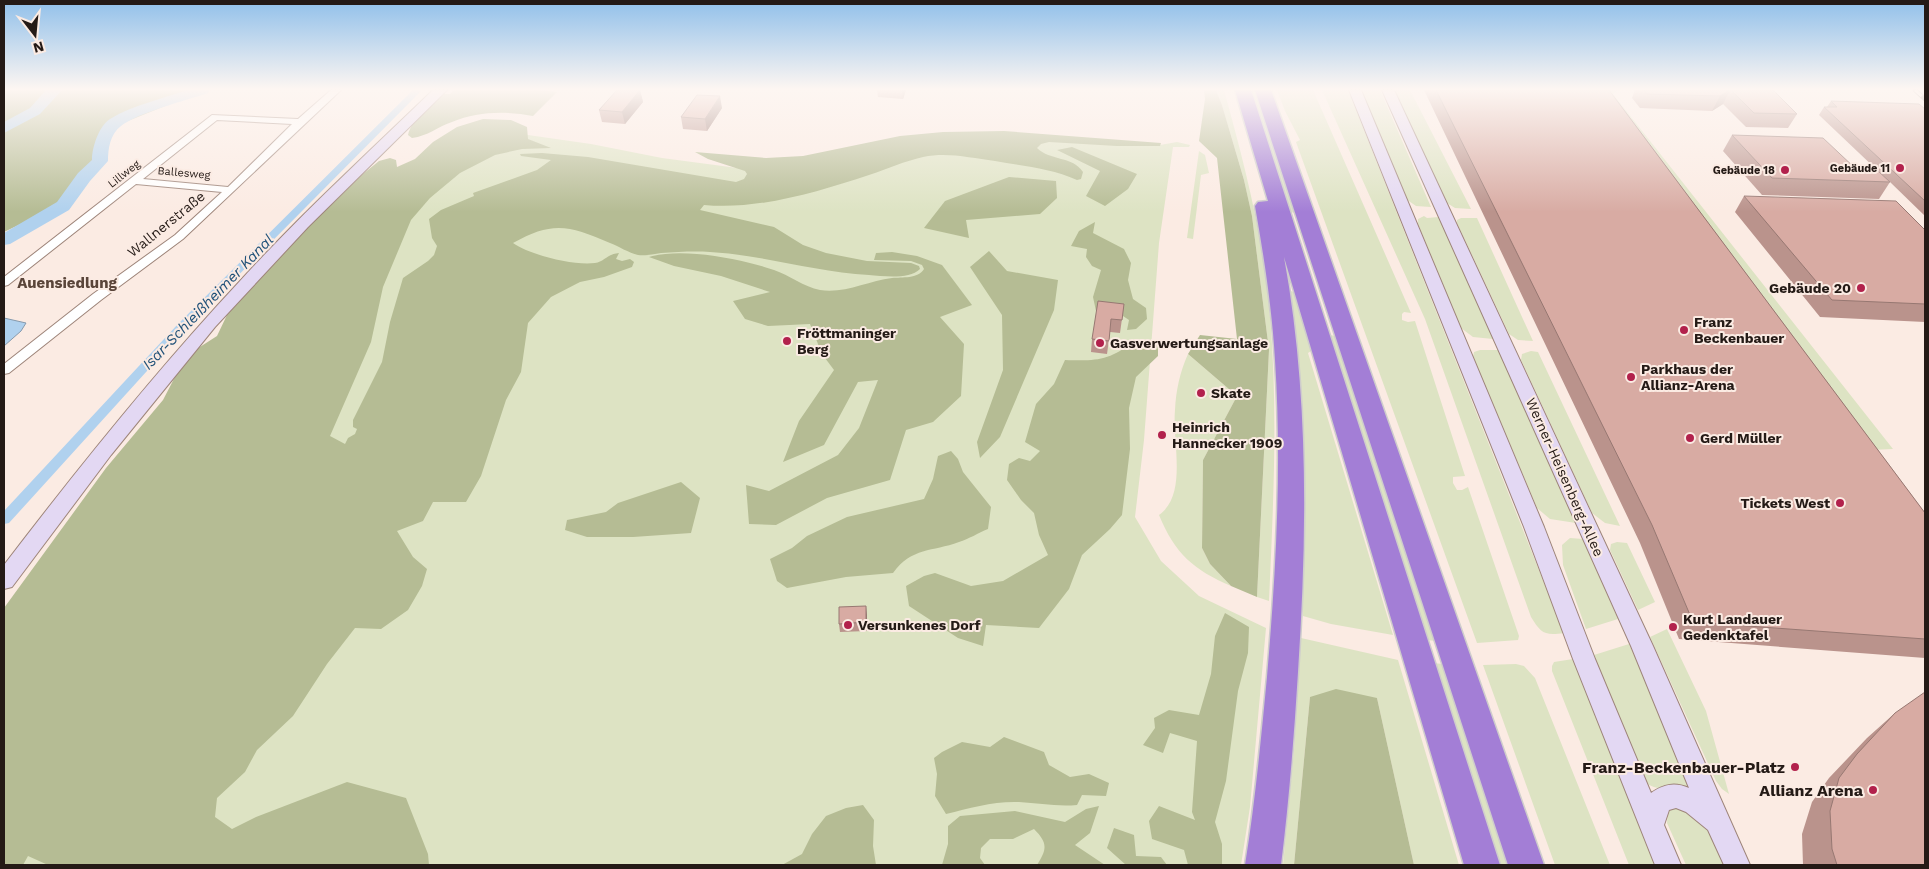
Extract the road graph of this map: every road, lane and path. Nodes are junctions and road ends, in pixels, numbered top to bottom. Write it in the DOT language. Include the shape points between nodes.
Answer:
graph roads {
  1 [pos="198,131"];
  2 [pos="291,131"];
  3 [pos="399,131"];
  4 [pos="1255,131"];
  5 [pos="1277,131"];
  6 [pos="1372,131"];
  7 [pos="1407,131"];
  8 [pos="1257,136"];
  9 [pos="134,182"];
  10 [pos="231,190"];
  11 [pos="4,283"];
  12 [pos="4,370"];
  13 [pos="4,581"];
  14 [pos="1652,826"];
  15 [pos="1719,827"];
  16 [pos="1263,865"];
  17 [pos="1482,865"];
  18 [pos="1526,865"];
  19 [pos="1668,865"];
  20 [pos="1737,865"];
  1 -- 9 [label="street, Lillweg"];
  2 -- 10 [label="street, Wallnerstraße"];
  3 -- 13 [label="street" via="284,243 183,356"];
  4 -- 8 [label="highway"];
  5 -- 18 [label="highway"];
  6 -- 14 [label="street"];
  7 -- 15 [label="street, Werner-Heisenberg-Allee" via="1642,646"];
  8 -- 16 [label="highway" via="1250,147 1264,202 1280,301 1291,432 1290,590"];
  8 -- 17 [label="highway"];
  9 -- 10 [label="street, Ballesweg"];
  9 -- 11 [label="street, Lillweg"];
  10 -- 12 [label="street, Wallnerstraße" via="179,236"];
  14 -- 15 [label="street" via="1658,803 1666,797 1679,796 1692,801"];
  14 -- 19 [label="street"];
  15 -- 20 [label="street, Werner-Heisenberg-Allee"];
}
